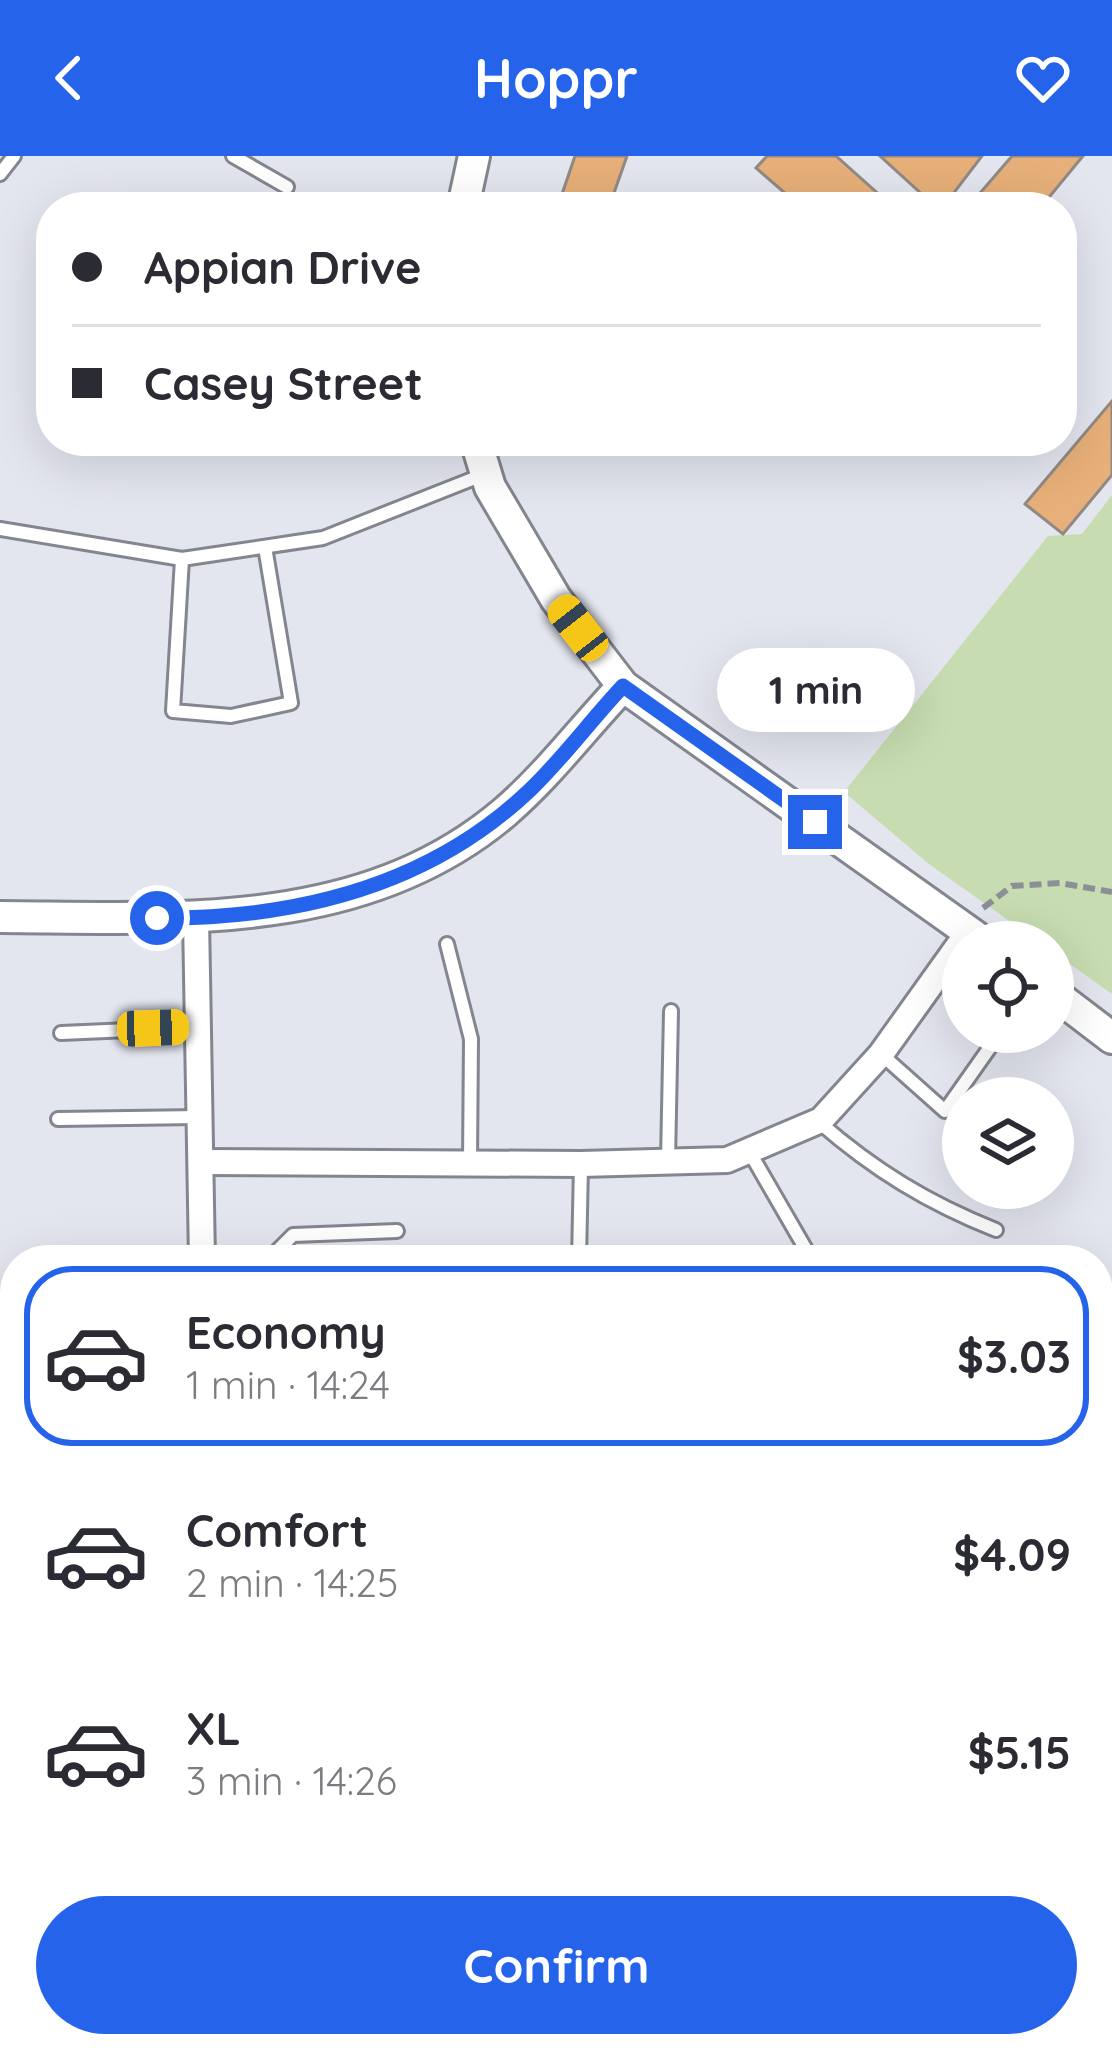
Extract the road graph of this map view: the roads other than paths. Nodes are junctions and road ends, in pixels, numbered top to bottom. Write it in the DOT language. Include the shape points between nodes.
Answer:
graph roads {
  1 [pos="14,156"];
  2 [pos="233,156"];
  3 [pos="474,156"];
  4 [pos="0,174"];
  5 [pos="287,187"];
  6 [pos="467,192"];
  7 [pos="480,456"];
  8 [pos="485,474"];
  9 [pos="0,529"];
  10 [pos="265,547"];
  11 [pos="182,559"];
  12 [pos="623,686"];
  13 [pos="0,917"];
  14 [pos="196,918"];
  15 [pos="953,921"];
  16 [pos="447,944"];
  17 [pos="942,979"];
  18 [pos="1074,1009"];
  19 [pos="670,1012"];
  20 [pos="200,1027"];
  21 [pos="61,1033"];
  22 [pos="1112,1038"];
  23 [pos="986,1053"];
  24 [pos="881,1054"];
  25 [pos="200,1118"];
  26 [pos="58,1119"];
  27 [pos="818,1121"];
  28 [pos="749,1151"];
  29 [pos="668,1161"];
  30 [pos="201,1162"];
  31 [pos="470,1163"];
  32 [pos="581,1164"];
  33 [pos="996,1230"];
  34 [pos="397,1231"];
  35 [pos="202,1245"];
  36 [pos="283,1245"];
  37 [pos="579,1245"];
  38 [pos="803,1245"];
  1 -- 4 [label="lane"];
  2 -- 5 [label="lane"];
  3 -- 6 [label="street"];
  7 -- 8 [label="street"];
  8 -- 10 [label="lane" via="323,538"];
  8 -- 12 [label="street" via="556,599"];
  9 -- 11 [label="lane"];
  10 -- 11 [label="lane"];
  10 -- 11 [label="lane" via="291,703 231,716 173,711"];
  12 -- 14 [label="street" via="532,788 434,860 306,906"];
  12 -- 15 [label="street"];
  13 -- 14 [label="street"];
  14 -- 20 [label="street"];
  16 -- 31 [label="lane" via="471,1039"];
  17 -- 24 [label="street"];
  18 -- 22 [label="street"];
  19 -- 29 [label="lane"];
  20 -- 21 [label="lane"];
  20 -- 25 [label="street"];
  23 -- 24 [label="lane" via="945,1111"];
  24 -- 27 [label="street"];
  25 -- 26 [label="lane"];
  25 -- 30 [label="street"];
  27 -- 28 [label="street"];
  27 -- 33 [label="lane" via="902,1187"];
  28 -- 29 [label="street" via="727,1160"];
  28 -- 38 [label="lane"];
  29 -- 32 [label="street"];
  30 -- 31 [label="street"];
  30 -- 35 [label="street"];
  31 -- 32 [label="street"];
  32 -- 37 [label="lane"];
  34 -- 36 [label="lane" via="293,1235"];
}
